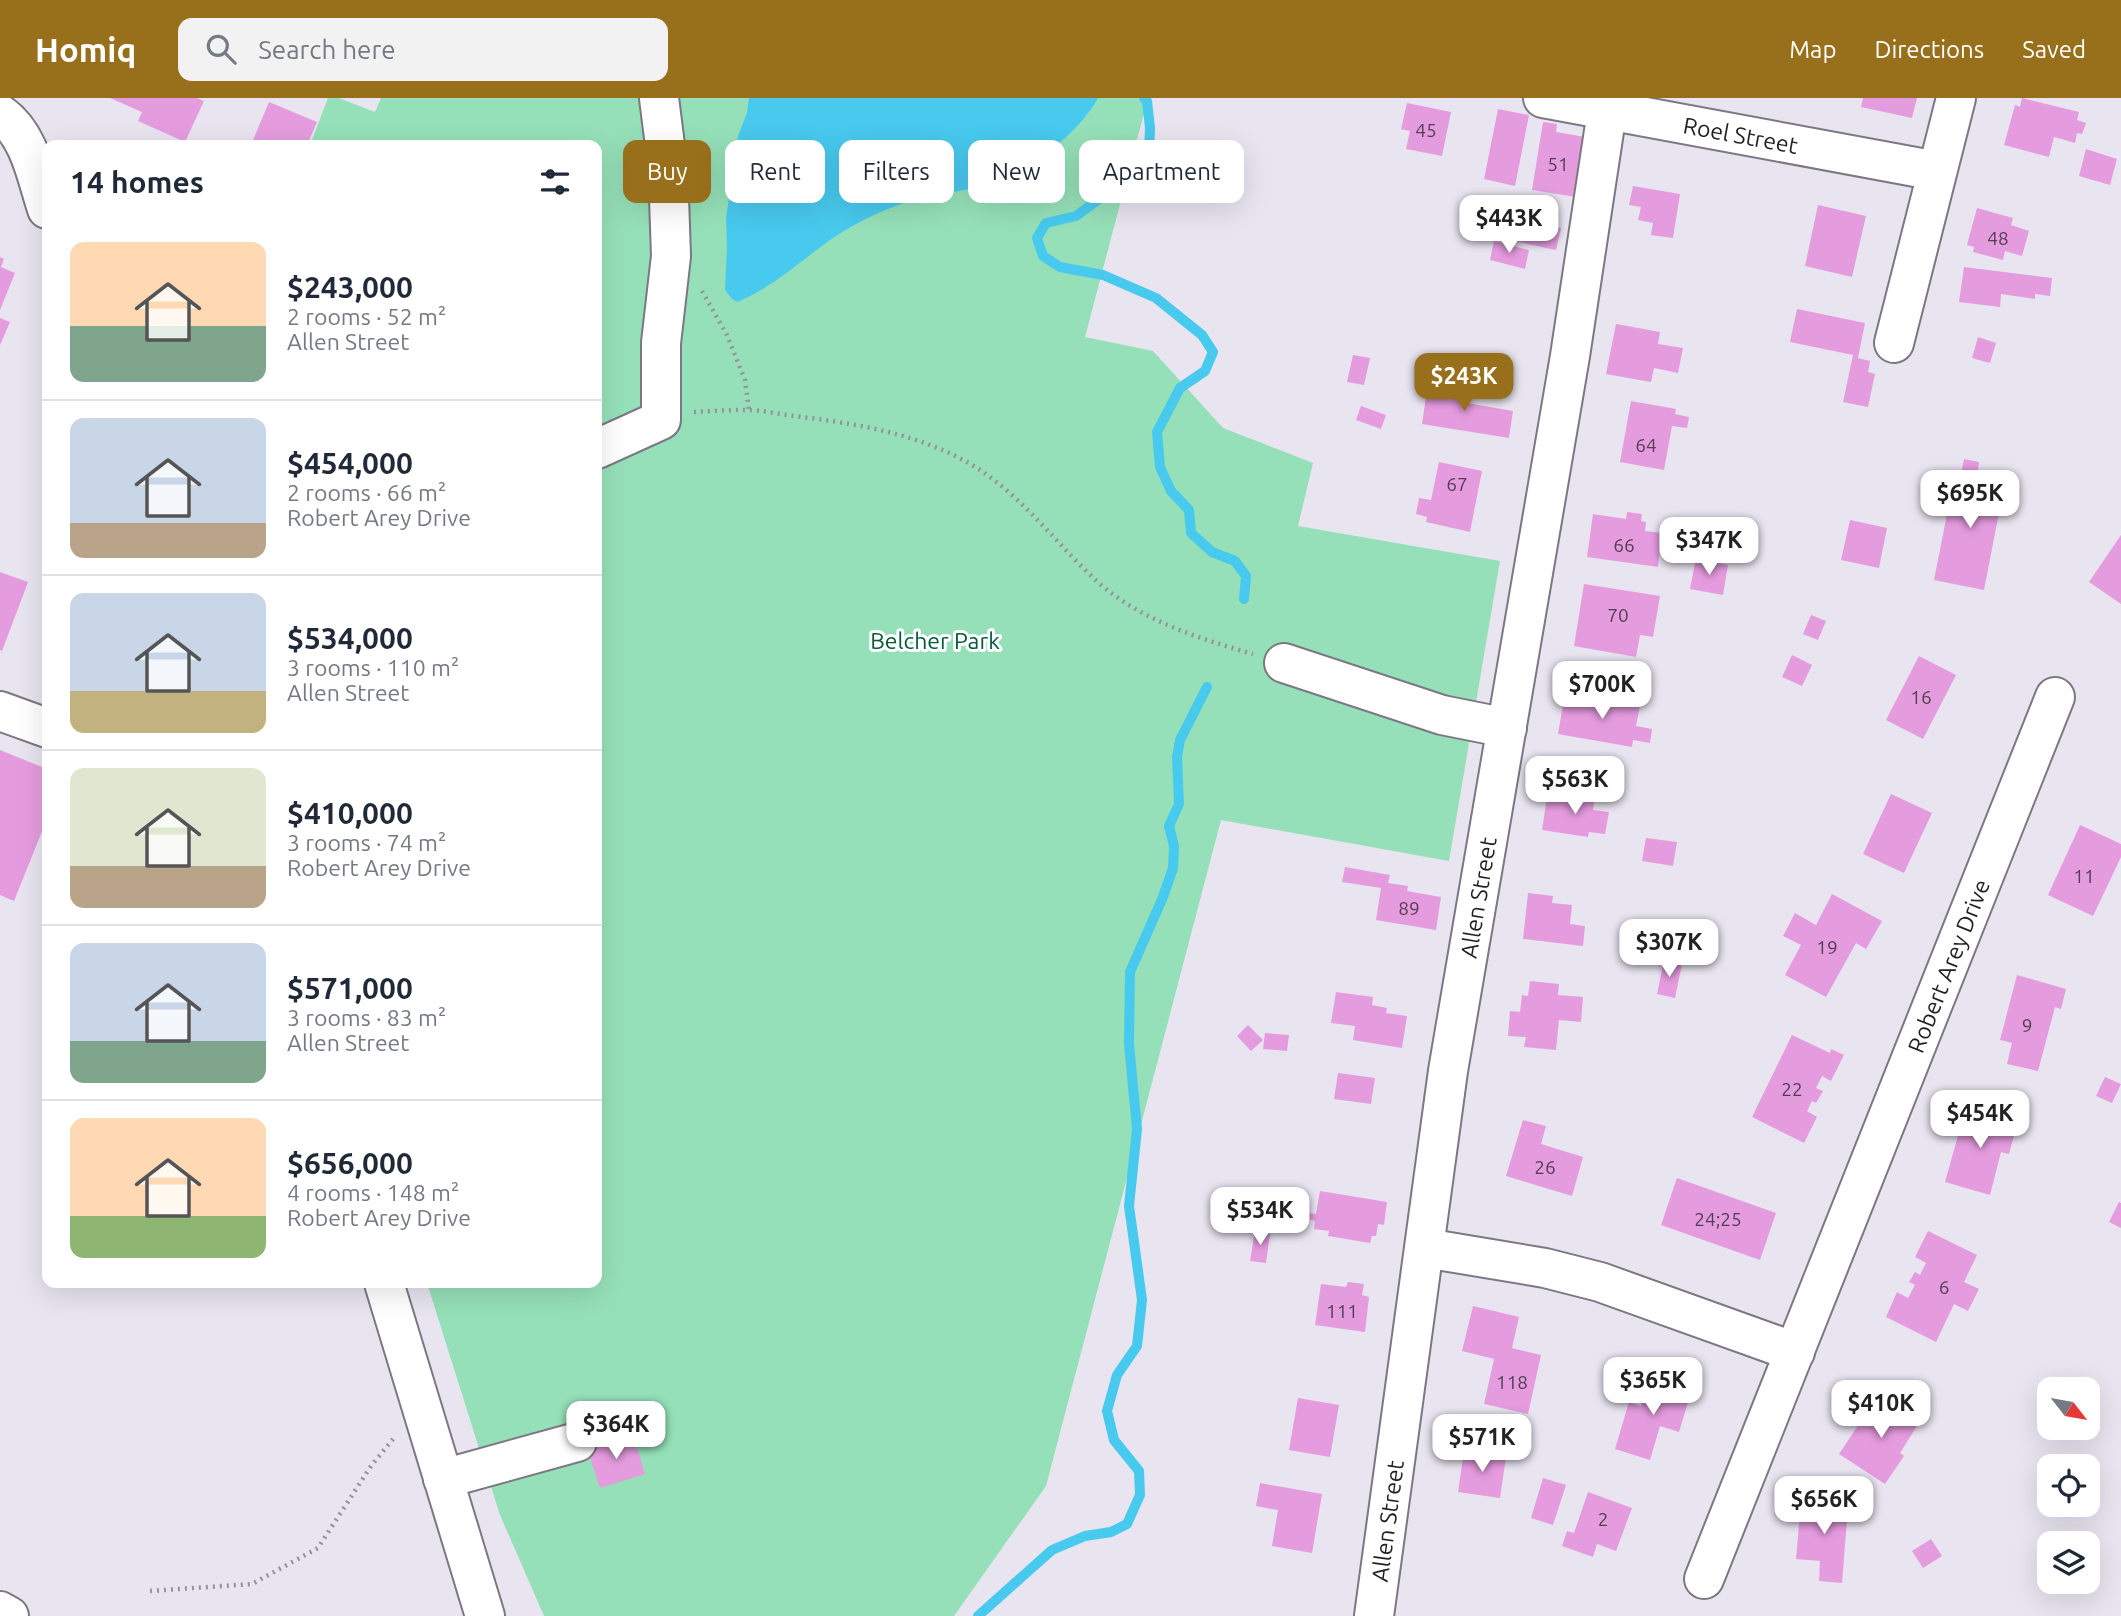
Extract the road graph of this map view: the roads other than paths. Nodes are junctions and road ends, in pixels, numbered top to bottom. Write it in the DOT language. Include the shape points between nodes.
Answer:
graph roads {
  1 [pos="659,98"];
  2 [pos="1543,98"];
  3 [pos="1956,98"];
  4 [pos="1608,104"];
  5 [pos="0,114"];
  6 [pos="1937,171"];
  7 [pos="42,194"];
  8 [pos="1894,343"];
  9 [pos="602,447"];
  10 [pos="1284,663"];
  11 [pos="2056,697"];
  12 [pos="0,711"];
  13 [pos="42,726"];
  14 [pos="1507,728"];
  15 [pos="1425,1248"];
  16 [pos="386,1288"];
  17 [pos="1795,1352"];
  18 [pos="577,1442"];
  19 [pos="443,1479"];
  20 [pos="1704,1579"];
  21 [pos="0,1611"];
  22 [pos="9,1616"];
  23 [pos="485,1616"];
  24 [pos="1374,1616"];
  1 -- 9 [label="street" via="668,169 671,256 661,343 662,421"];
  2 -- 4 [label="street, Roel Street"];
  3 -- 6 [label="street"];
  4 -- 6 [label="street, Roel Street"];
  4 -- 14 [label="street, Allen Street"];
  5 -- 7 [label="street" via="23,139"];
  6 -- 8 [label="street"];
  10 -- 14 [label="street" via="1442,715"];
  11 -- 17 [label="street, Robert Arey Drive"];
  12 -- 13 [label="street"];
  14 -- 15 [label="street, Allen Street" via="1450,1058"];
  15 -- 17 [label="street" via="1600,1282"];
  15 -- 24 [label="street, Allen Street"];
  16 -- 19 [label="street"];
  17 -- 20 [label="street, Robert Arey Drive"];
  18 -- 19 [label="street"];
  19 -- 23 [label="street"];
  21 -- 22 [label="street"];
}
